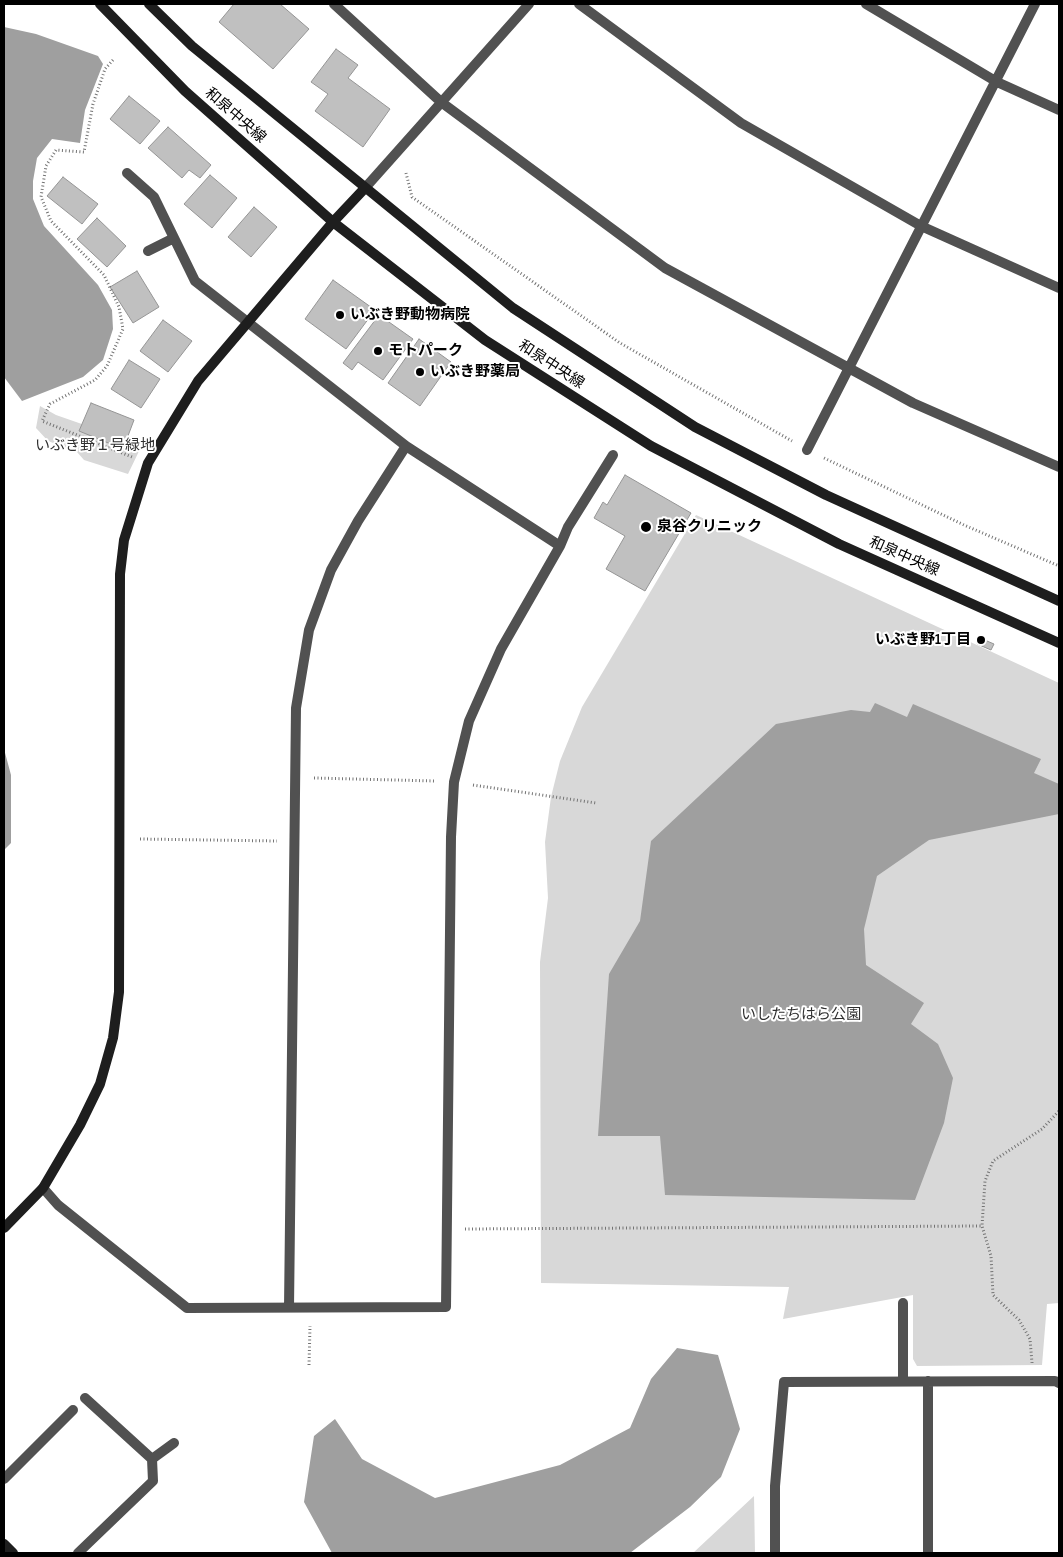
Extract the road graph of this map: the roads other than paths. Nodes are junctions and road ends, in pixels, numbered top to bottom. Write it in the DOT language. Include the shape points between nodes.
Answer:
graph roads {
  1 [pos="100,4"];
  2 [pos="149,4"];
  3 [pos="334,4"];
  4 [pos="529,4"];
  5 [pos="579,4"];
  6 [pos="866,4"];
  7 [pos="1035,4"];
  8 [pos="996,82"];
  9 [pos="440,102"];
  10 [pos="1059,110"];
  11 [pos="127,173"];
  12 [pos="365,188"];
  13 [pos="333,222"];
  14 [pos="921,226"];
  15 [pos="174,238"];
  16 [pos="148,251"];
  17 [pos="1059,288"];
  18 [pos="248,324"];
  19 [pos="848,368"];
  20 [pos="406,446"];
  21 [pos="808,450"];
  22 [pos="613,455"];
  23 [pos="1059,467"];
  24 [pos="560,546"];
  25 [pos="1059,601"];
  26 [pos="1059,642"];
  27 [pos="43,1188"];
  28 [pos="4,1228"];
  29 [pos="903,1303"];
  30 [pos="289,1307"];
  31 [pos="902,1381"];
  32 [pos="928,1381"];
  33 [pos="1059,1384"];
  34 [pos="85,1398"];
  35 [pos="73,1410"];
  36 [pos="174,1443"];
  37 [pos="152,1459"];
  38 [pos="4,1479"];
  39 [pos="4,1544"];
  40 [pos="13,1553"];
  41 [pos="78,1553"];
  42 [pos="775,1553"];
  43 [pos="928,1553"];
  1 -- 13 [label="street, 和泉中央線" via="185,91"];
  2 -- 12 [label="street, 和泉中央線" via="192,46"];
  3 -- 9 [label="street"];
  4 -- 9 [label="street"];
  5 -- 14 [label="street" via="741,123"];
  6 -- 8 [label="street"];
  7 -- 8 [label="street"];
  8 -- 10 [label="street"];
  8 -- 14 [label="street"];
  9 -- 12 [label="street"];
  9 -- 19 [label="street" via="665,268"];
  11 -- 15 [label="street" via="154,196"];
  12 -- 13 [label="street"];
  12 -- 25 [label="street, 和泉中央線" via="514,308 695,427 826,495"];
  13 -- 18 [label="street"];
  13 -- 26 [label="street, 和泉中央線" via="485,340 651,446 839,544"];
  14 -- 17 [label="street"];
  14 -- 19 [label="street"];
  15 -- 16 [label="street"];
  15 -- 18 [label="street" via="195,281"];
  18 -- 20 [label="street"];
  18 -- 27 [label="street" via="198,381 148,463 124,540 120,574 119,992 113,1038 100,1084"];
  19 -- 21 [label="street"];
  19 -- 23 [label="street" via="913,404"];
  20 -- 24 [label="street"];
  20 -- 30 [label="street" via="331,570 309,630 296,708"];
  22 -- 24 [label="street" via="568,527"];
  24 -- 30 [label="street" via="501,649 470,721 454,782 446,1307"];
  27 -- 28 [label="street"];
  27 -- 30 [label="street" via="58,1205 187,1308"];
  29 -- 31 [label="street"];
  31 -- 32 [label="street"];
  31 -- 42 [label="street" via="784,1382 775,1486"];
  32 -- 33 [label="street" via="1055,1381"];
  32 -- 43 [label="street"];
  34 -- 37 [label="street"];
  35 -- 38 [label="street"];
  36 -- 37 [label="street"];
  37 -- 41 [label="street" via="152,1481"];
  39 -- 40 [label="street"];
}
